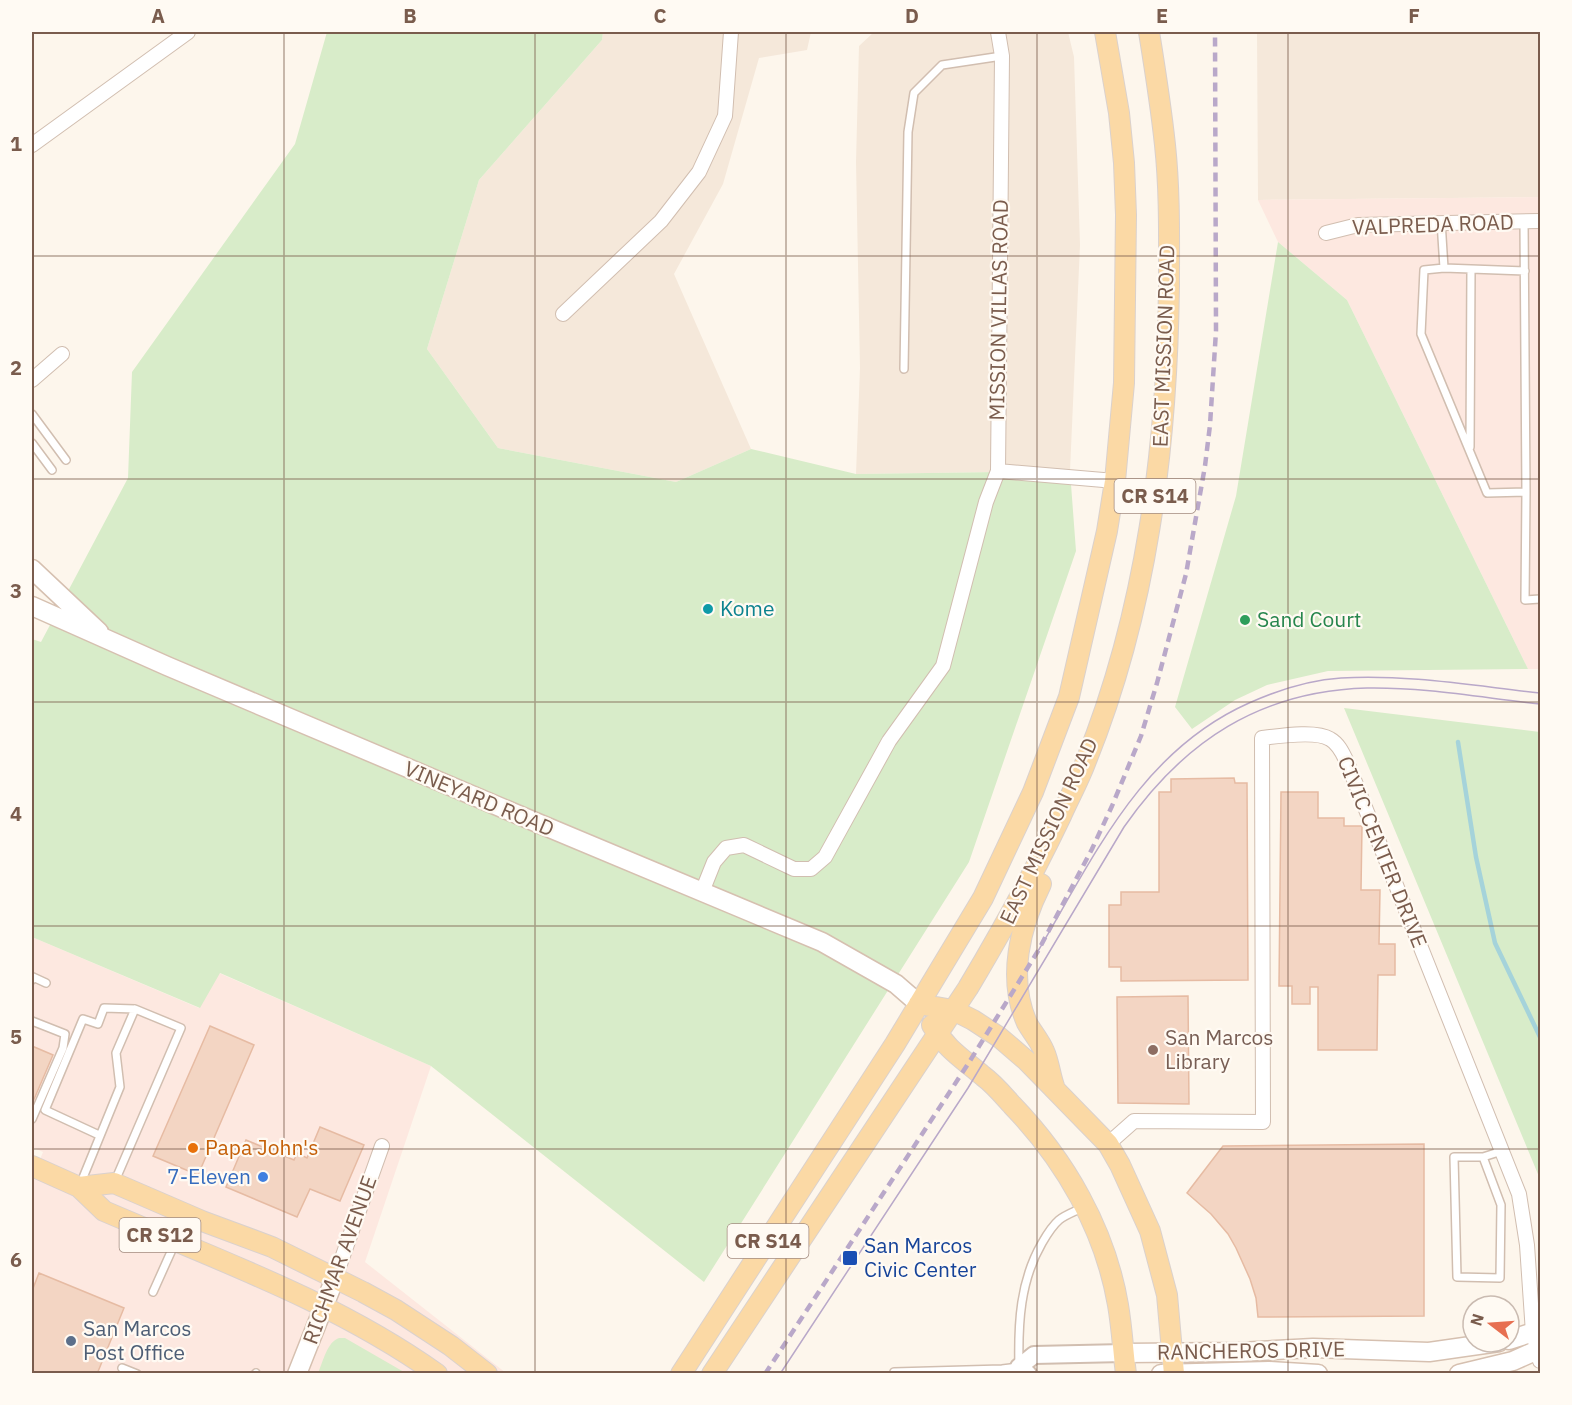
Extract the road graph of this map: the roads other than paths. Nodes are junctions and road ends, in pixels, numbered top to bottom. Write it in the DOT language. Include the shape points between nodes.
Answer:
graph roads {
  1 [pos="188,32"];
  2 [pos="731,32"];
  3 [pos="999,32"];
  4 [pos="1105,32"];
  5 [pos="1149,32"];
  6 [pos="1002,56"];
  7 [pos="32,146"];
  8 [pos="1540,220"];
  9 [pos="1524,221"];
  10 [pos="1441,222"];
  11 [pos="1326,233"];
  12 [pos="1444,268"];
  13 [pos="1471,269"];
  14 [pos="1525,271"];
  15 [pos="562,314"];
  16 [pos="62,354"];
  17 [pos="904,369"];
  18 [pos="32,380"];
  19 [pos="32,414"];
  20 [pos="32,442"];
  21 [pos="1470,451"];
  22 [pos="66,460"];
  23 [pos="51,470"];
  24 [pos="998,471"];
  25 [pos="1115,481"];
  26 [pos="1526,492"];
  27 [pos="32,569"];
  28 [pos="1540,599"];
  29 [pos="32,606"];
  30 [pos="110,641"];
  31 [pos="1086,762"];
  32 [pos="702,892"];
  33 [pos="32,980"];
  34 [pos="46,983"];
  35 [pos="920,1004"];
  36 [pos="135,1009"];
  37 [pos="953,1011"];
  38 [pos="32,1021"];
  39 [pos="937,1034"];
  40 [pos="1054,1089"];
  41 [pos="32,1119"];
  42 [pos="99,1136"];
  43 [pos="1108,1144"];
  44 [pos="382,1146"];
  45 [pos="1502,1151"];
  46 [pos="1483,1157"];
  47 [pos="32,1166"];
  48 [pos="114,1184"];
  49 [pos="79,1187"];
  50 [pos="1086,1206"];
  51 [pos="176,1242"];
  52 [pos="335,1278"];
  53 [pos="153,1292"];
  54 [pos="325,1306"];
  55 [pos="1521,1342"];
  56 [pos="1539,1345"];
  57 [pos="1461,1347"];
  58 [pos="1172,1351"];
  59 [pos="1124,1353"];
  60 [pos="122,1368"];
  61 [pos="1022,1371"];
  62 [pos="894,1372"];
  63 [pos="1169,1373"];
  64 [pos="137,1374"];
  65 [pos="297,1374"];
  66 [pos="437,1374"];
  67 [pos="488,1374"];
  68 [pos="681,1374"];
  69 [pos="712,1374"];
  70 [pos="1126,1374"];
  71 [pos="1318,1374"];
  72 [pos="1459,1374"];
  1 -- 7 [label="street"];
  2 -- 15 [label="street" via="725,116 699,172 661,221"];
  3 -- 6 [label="street, MISSION VILLAS ROAD"];
  4 -- 25 [label="main road, EAST MISSION ROAD / CR S14" via="1119,113 1126,215 1125,373"];
  5 -- 31 [label="main road, EAST MISSION ROAD / CR S14" via="1166,147 1167,380 1158,479 1145,556 1125,641"];
  6 -- 17 [label="lane" via="942,66 914,93 908,132"];
  6 -- 24 [label="street, MISSION VILLAS ROAD"];
  8 -- 9 [label="street, VALPREDA ROAD"];
  9 -- 10 [label="street, VALPREDA ROAD"];
  9 -- 14 [label="lane"];
  10 -- 11 [label="street, VALPREDA ROAD" via="1358,225"];
  10 -- 12 [label="lane"];
  12 -- 13 [label="lane"];
  12 -- 21 [label="lane" via="1424,270 1421,334"];
  13 -- 14 [label="lane"];
  13 -- 21 [label="lane"];
  14 -- 26 [label="lane"];
  16 -- 18 [label="street"];
  19 -- 22 [label="lane"];
  20 -- 23 [label="lane"];
  21 -- 26 [label="lane" via="1487,493"];
  24 -- 25 [label="street"];
  24 -- 32 [label="street" via="986,502 943,666 890,741 825,857 811,869 794,869 744,845 726,848 714,862"];
  25 -- 35 [label="main road, EAST MISSION ROAD / CR S14" via="1097,580 1069,697 1052,746 983,897"];
  26 -- 28 [label="lane" via="1524,600"];
  27 -- 30 [label="main road"];
  29 -- 30 [label="main road, VINEYARD ROAD"];
  30 -- 32 [label="main road, VINEYARD ROAD"];
  31 -- 37 [label="main road, EAST MISSION ROAD / CR S14" via="1005,926"];
  31 -- 40 [label="main road" via="1051,864 1031,904 1019,950 1018,984 1027,1022 1044,1051"];
  32 -- 35 [label="main road, VINEYARD ROAD" via="822,942 896,984"];
  33 -- 34 [label="lane" via="33,977"];
  35 -- 37 [label="main road"];
  35 -- 39 [label="main road"];
  35 -- 68 [label="main road, EAST MISSION ROAD / CR S14"];
  36 -- 42 [label="lane" via="116,1053 120,1087"];
  36 -- 42 [label="lane" via="104,1008 98,1024 83,1019 45,1110"];
  36 -- 48 [label="lane" via="181,1028"];
  37 -- 39 [label="main road, EAST MISSION ROAD / CR S14"];
  37 -- 40 [label="main road" via="999,1037"];
  38 -- 41 [label="lane" via="65,1034 63,1048"];
  39 -- 50 [label="main road" via="1032,1125"];
  39 -- 69 [label="main road, EAST MISSION ROAD / CR S14"];
  40 -- 43 [label="main road"];
  42 -- 49 [label="lane"];
  43 -- 45 [label="street, CIVIC CENTER DRIVE" via="1134,1121 1263,1122 1262,738 1308,735 1330,738 1347,762"];
  43 -- 58 [label="main road" via="1150,1231 1167,1295"];
  44 -- 52 [label="street, RICHMAR AVENUE"];
  45 -- 46 [label="lane"];
  45 -- 56 [label="street, CIVIC CENTER DRIVE" via="1519,1194"];
  46 -- 46 [label="lane" via="1501,1204 1500,1278 1457,1277 1454,1157"];
  47 -- 49 [label="main road, CR S12"];
  48 -- 49 [label="main road, CR S12"];
  48 -- 52 [label="main road, CR S12" via="272,1247"];
  49 -- 51 [label="main road, CR S12" via="104,1211"];
  50 -- 59 [label="main road" via="1118,1303"];
  50 -- 61 [label="lane" via="1059,1220 1034,1258 1024,1286 1018,1338"];
  51 -- 53 [label="lane"];
  51 -- 54 [label="main road, CR S12"];
  52 -- 54 [label="main road, RICHMAR AVENUE"];
  52 -- 67 [label="main road, CR S12" via="396,1310"];
  54 -- 65 [label="main road, RICHMAR AVENUE"];
  54 -- 66 [label="main road, CR S12"];
  55 -- 56 [label="main road"];
  56 -- 72 [label="main road" via="1513,1361"];
  57 -- 58 [label="main road, RANCHEROS DRIVE" via="1429,1352 1313,1348"];
  58 -- 59 [label="main road, RANCHEROS DRIVE"];
  58 -- 63 [label="main road"];
  59 -- 61 [label="street, RANCHEROS DRIVE" via="1034,1354"];
  59 -- 70 [label="main road"];
  60 -- 64 [label="lane"];
  61 -- 62 [label="lane"];
  63 -- 71 [label="main road, RANCHEROS DRIVE"];
}
